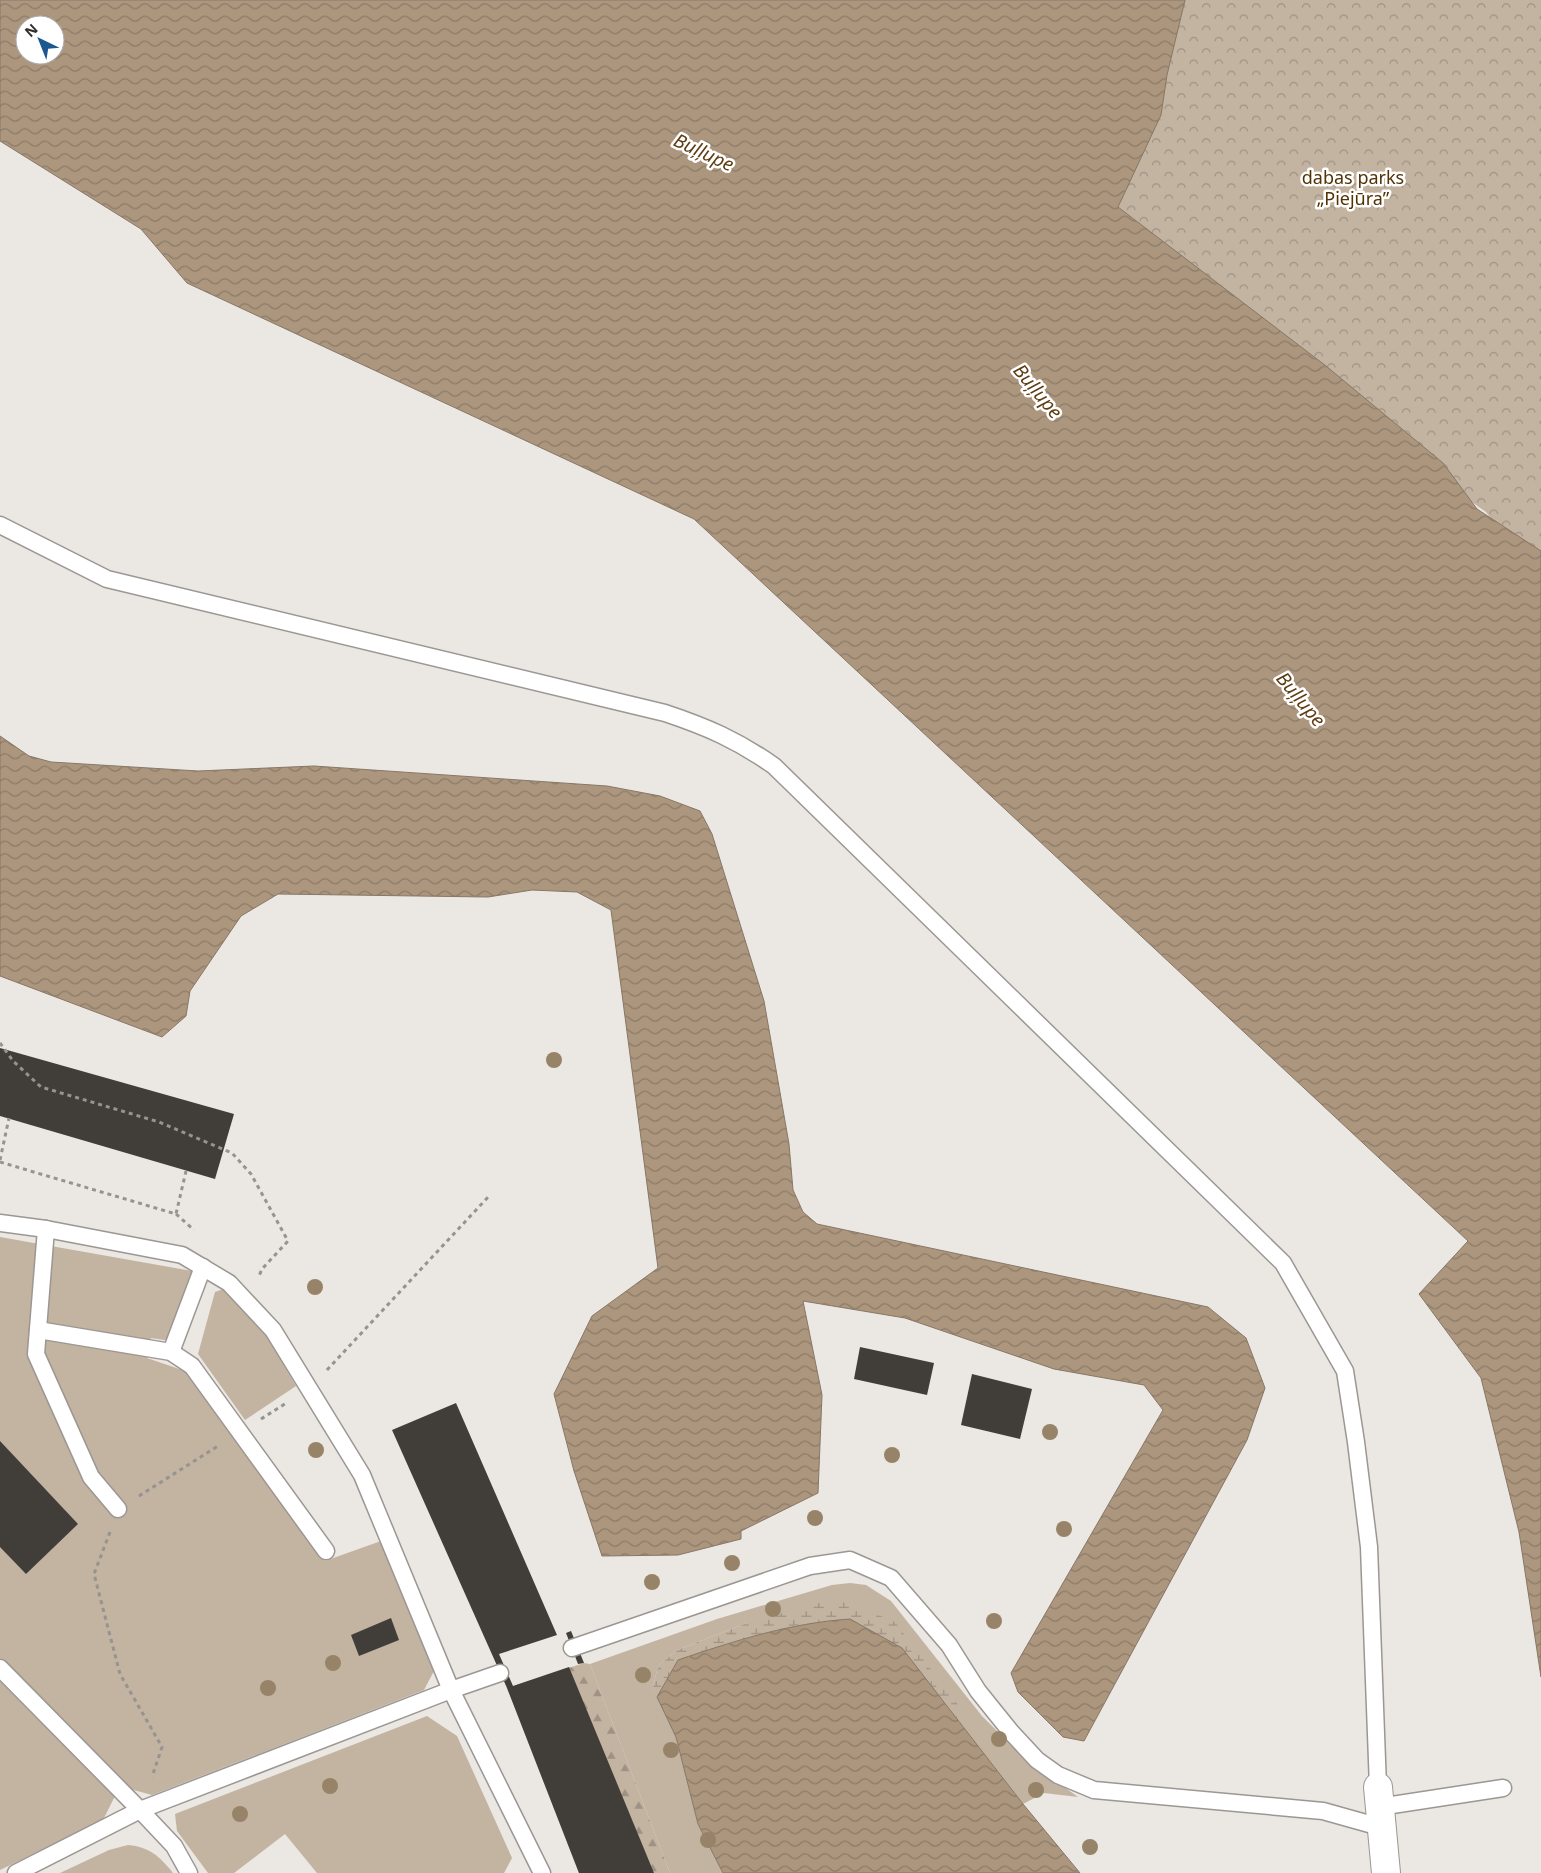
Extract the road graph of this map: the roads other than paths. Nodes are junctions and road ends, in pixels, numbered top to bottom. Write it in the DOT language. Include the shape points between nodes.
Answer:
graph roads {
  1 [pos="0,525"];
  2 [pos="0,1223"];
  3 [pos="46,1229"];
  4 [pos="203,1268"];
  5 [pos="38,1330"];
  6 [pos="171,1352"];
  7 [pos="118,1509"];
  8 [pos="326,1551"];
  9 [pos="572,1648"];
  10 [pos="0,1668"];
  11 [pos="500,1673"];
  12 [pos="450,1690"];
  13 [pos="1503,1788"];
  14 [pos="1379,1807"];
  15 [pos="140,1810"];
  16 [pos="16,1873"];
  17 [pos="189,1873"];
  18 [pos="542,1873"];
  19 [pos="1386,1873"];
  1 -- 14 [label="lane" via="107,579 664,713 736,741 774,766 1283,1264 1345,1371 1347,1382 1369,1547"];
  2 -- 3 [label="lane"];
  3 -- 4 [label="lane" via="182,1255"];
  3 -- 5 [label="lane"];
  4 -- 6 [label="lane"];
  4 -- 12 [label="lane" via="229,1283 273,1330 362,1475"];
  5 -- 6 [label="lane"];
  5 -- 7 [label="lane" via="36,1354 91,1477"];
  6 -- 8 [label="lane" via="192,1366"];
  9 -- 14 [label="lane" via="810,1566 850,1560 891,1578 949,1645 978,1691 1011,1732 1037,1760 1058,1775 1094,1790 1323,1811"];
  10 -- 15 [label="lane"];
  11 -- 12 [label="lane"];
  12 -- 15 [label="lane"];
  12 -- 18 [label="lane"];
  13 -- 14 [label="lane"];
  14 -- 19 [label="street"];
  15 -- 16 [label="lane"];
  15 -- 17 [label="lane" via="174,1846"];
}
